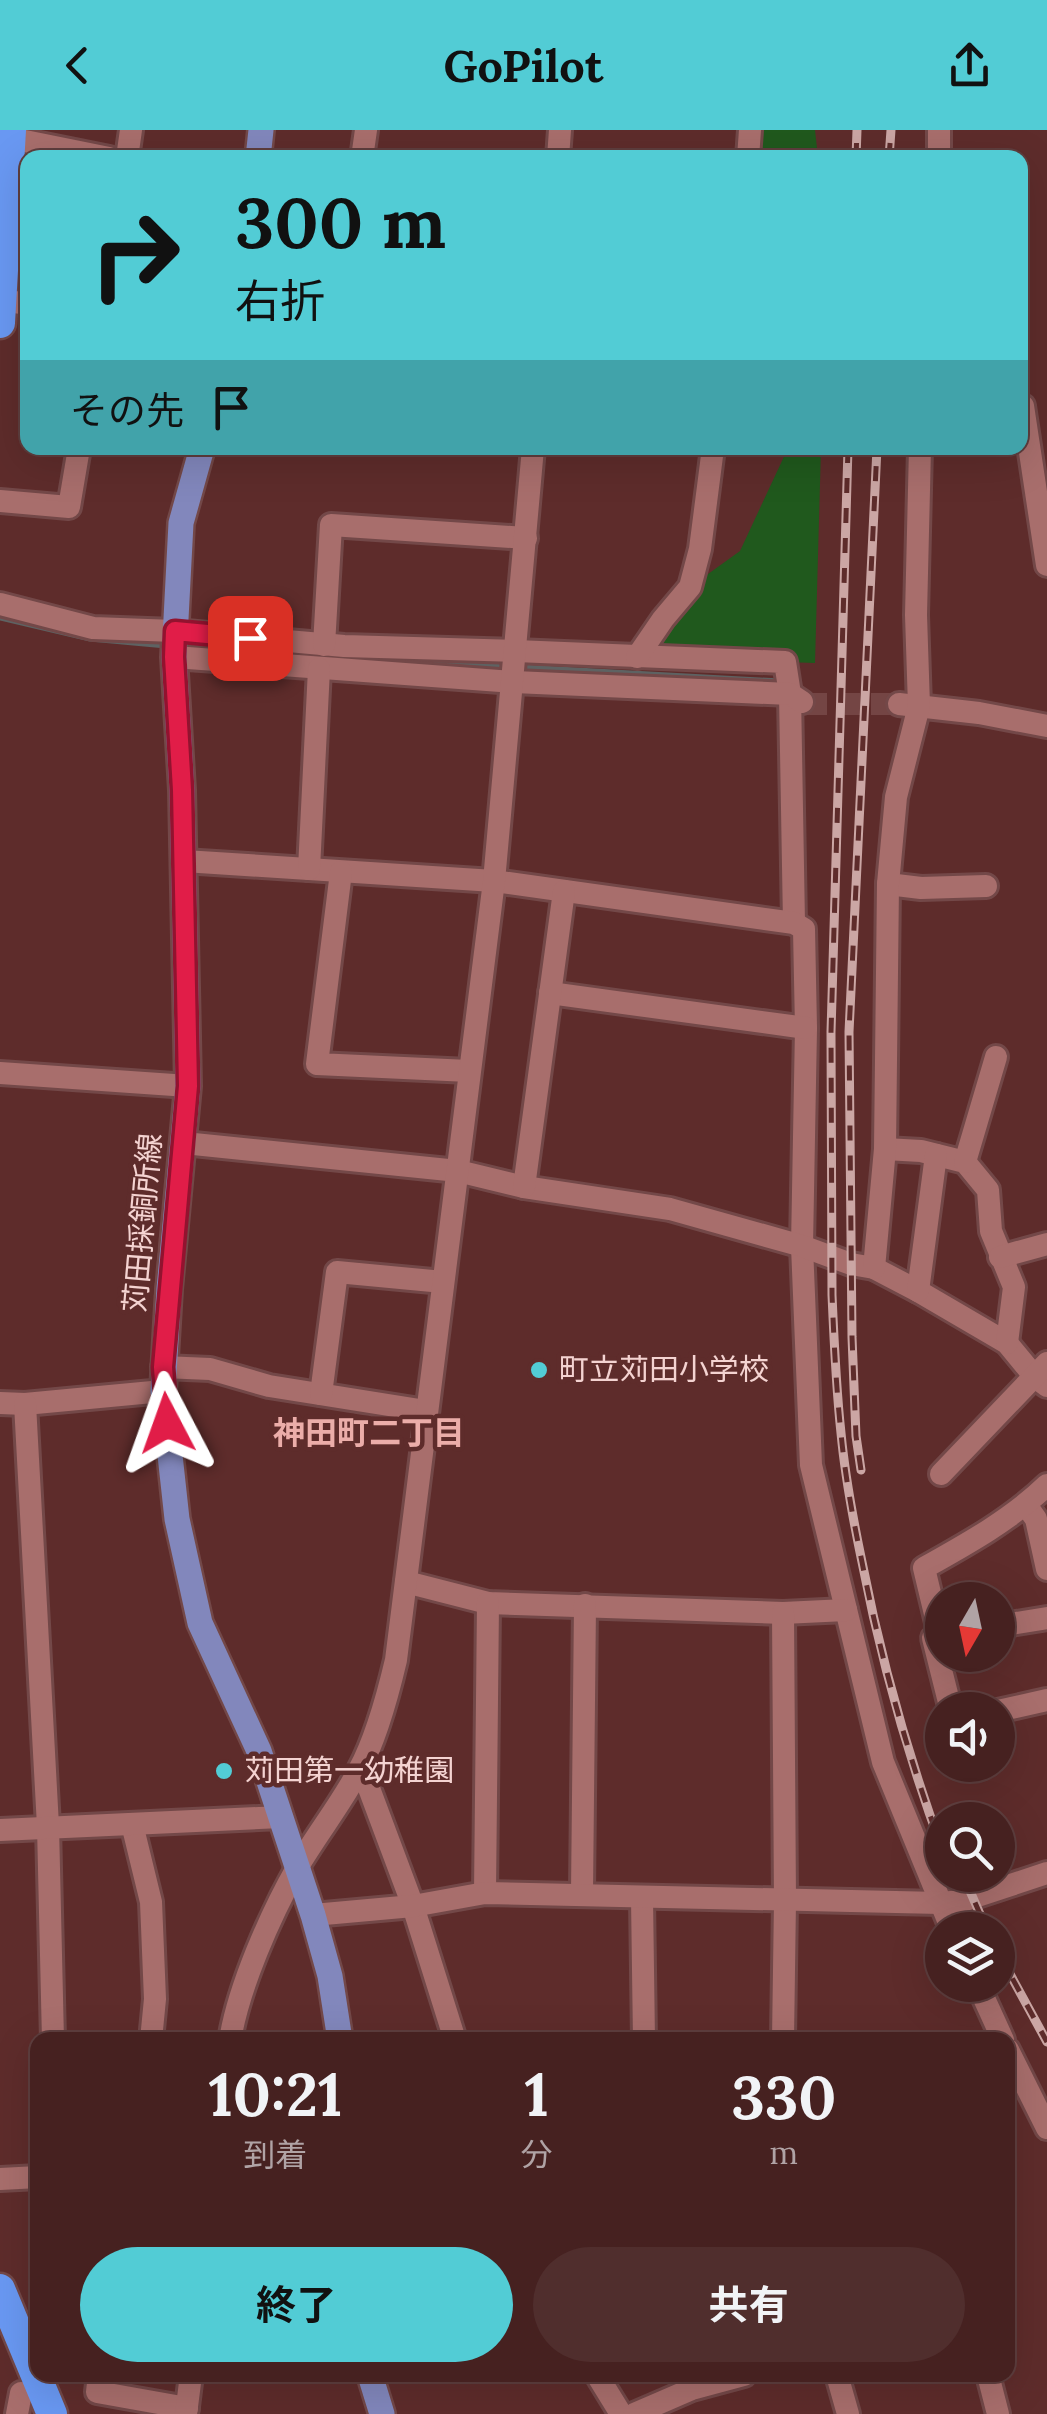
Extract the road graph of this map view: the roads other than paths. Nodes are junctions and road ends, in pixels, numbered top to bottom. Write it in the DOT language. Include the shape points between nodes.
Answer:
graph roads {
  1 [pos="7,134"];
  2 [pos="74,150"];
  3 [pos="7,307"];
  4 [pos="1028,444"];
  5 [pos="78,455"];
  6 [pos="200,455"];
  7 [pos="533,455"];
  8 [pos="713,455"];
  9 [pos="920,455"];
  10 [pos="0,501"];
  11 [pos="526,538"];
  12 [pos="1047,565"];
  13 [pos="0,604"];
  14 [pos="175,644"];
  15 [pos="324,645"];
  16 [pos="516,651"];
  17 [pos="637,657"];
  18 [pos="319,669"];
  19 [pos="514,682"];
  20 [pos="798,699"];
  21 [pos="909,705"];
  22 [pos="1047,726"];
  23 [pos="184,861"];
  24 [pos="309,869"];
  25 [pos="341,872"];
  26 [pos="494,881"];
  27 [pos="888,884"];
  28 [pos="986,886"];
  29 [pos="564,891"];
  30 [pos="794,923"];
  31 [pos="550,993"];
  32 [pos="806,1028"];
  33 [pos="996,1057"];
  34 [pos="469,1072"];
  35 [pos="0,1073"];
  36 [pos="188,1086"];
  37 [pos="184,1144"];
  38 [pos="885,1149"];
  39 [pos="936,1155"];
  40 [pos="965,1162"];
  41 [pos="458,1170"];
  42 [pos="524,1187"];
  43 [pos="1047,1244"];
  44 [pos="802,1246"];
  45 [pos="1000,1257"];
  46 [pos="874,1268"];
  47 [pos="443,1282"];
  48 [pos="918,1290"];
  49 [pos="1007,1343"];
  50 [pos="1043,1375"];
  51 [pos="163,1379"];
  52 [pos="321,1394"];
  53 [pos="0,1403"];
  54 [pos="25,1404"];
  55 [pos="426,1411"];
  56 [pos="941,1474"];
  57 [pos="1047,1484"];
  58 [pos="1026,1505"];
  59 [pos="1047,1568"];
  60 [pos="406,1582"];
  61 [pos="928,1582"];
  62 [pos="488,1603"];
  63 [pos="584,1606"];
  64 [pos="846,1610"];
  65 [pos="782,1613"];
  66 [pos="1047,1618"];
  67 [pos="1015,1623"];
  68 [pos="1047,1700"];
  69 [pos="1015,1707"];
  70 [pos="361,1768"];
  71 [pos="280,1817"];
  72 [pos="132,1824"];
  73 [pos="48,1826"];
  74 [pos="0,1830"];
  75 [pos="297,1869"];
  76 [pos="1047,1873"];
  77 [pos="486,1892"];
  78 [pos="582,1894"];
  79 [pos="642,1898"];
  80 [pos="785,1901"];
  81 [pos="940,1903"];
  82 [pos="412,1906"];
  83 [pos="944,1912"];
  84 [pos="312,1916"];
  85 [pos="986,2002"];
  86 [pos="53,2032"];
  87 [pos="152,2032"];
  88 [pos="231,2032"];
  89 [pos="339,2032"];
  90 [pos="452,2032"];
  91 [pos="644,2032"];
  92 [pos="783,2032"];
  93 [pos="999,2032"];
  94 [pos="1016,2096"];
  95 [pos="1047,2128"];
  96 [pos="30,2177"];
  97 [pos="0,2178"];
  98 [pos="0,2288"];
  99 [pos="0,2338"];
  100 [pos="30,2361"];
  101 [pos="39,2382"];
  102 [pos="98,2382"];
  103 [pos="190,2382"];
  104 [pos="372,2382"];
  105 [pos="601,2382"];
  106 [pos="690,2382"];
  107 [pos="839,2382"];
  108 [pos="990,2382"];
  109 [pos="23,2407"];
  110 [pos="187,2411"];
  111 [pos="52,2414"];
  112 [pos="382,2414"];
  113 [pos="621,2414"];
  114 [pos="634,2414"];
  115 [pos="848,2414"];
  116 [pos="998,2414"];
  1 -- 2 [label="street"];
  1 -- 3 [label="highway"];
  4 -- 12 [label="street"];
  5 -- 10 [label="street" via="70,507"];
  6 -- 14 [label="main road, 苅田採銅所線" via="181,523"];
  7 -- 11 [label="street"];
  8 -- 17 [label="street" via="690,587"];
  9 -- 21 [label="street"];
  11 -- 15 [label="street" via="331,525"];
  11 -- 16 [label="street"];
  13 -- 14 [label="street"];
  14 -- 15 [label="street"];
  14 -- 18 [label="street"];
  14 -- 23 [label="main road, 苅田採銅所線"];
  15 -- 16 [label="street"];
  16 -- 17 [label="street"];
  16 -- 19 [label="street"];
  17 -- 20 [label="street" via="785,662"];
  18 -- 19 [label="street"];
  18 -- 24 [label="street"];
  19 -- 20 [label="street"];
  19 -- 26 [label="street"];
  20 -- 30 [label="street"];
  21 -- 22 [label="street"];
  21 -- 27 [label="street"];
  23 -- 24 [label="street"];
  23 -- 36 [label="main road, 苅田採銅所線"];
  24 -- 25 [label="street"];
  25 -- 26 [label="street"];
  25 -- 34 [label="street" via="317,1064"];
  26 -- 29 [label="street"];
  26 -- 34 [label="street"];
  27 -- 28 [label="street"];
  27 -- 38 [label="street"];
  29 -- 30 [label="street"];
  29 -- 31 [label="street"];
  30 -- 32 [label="street" via="804,929"];
  31 -- 32 [label="street"];
  31 -- 42 [label="street"];
  32 -- 44 [label="street"];
  33 -- 40 [label="street"];
  34 -- 41 [label="street"];
  35 -- 36 [label="street"];
  36 -- 37 [label="main road, 苅田採銅所線"];
  37 -- 41 [label="street"];
  37 -- 51 [label="main road, 苅田採銅所線"];
  38 -- 39 [label="street"];
  38 -- 46 [label="street"];
  39 -- 40 [label="street"];
  39 -- 48 [label="street"];
  40 -- 45 [label="street" via="988,1190"];
  41 -- 42 [label="street"];
  41 -- 47 [label="street"];
  42 -- 44 [label="street" via="670,1209"];
  43 -- 45 [label="street"];
  44 -- 46 [label="street"];
  44 -- 64 [label="street" via="811,1465"];
  45 -- 49 [label="street" via="1014,1288"];
  46 -- 48 [label="street"];
  47 -- 52 [label="street" via="337,1272"];
  47 -- 55 [label="street"];
  48 -- 49 [label="street"];
  49 -- 50 [label="street"];
  50 -- 56 [label="street"];
  51 -- 52 [label="street" via="210,1369"];
  51 -- 54 [label="street"];
  51 -- 71 [label="main road, 苅田採銅所線" via="177,1519 200,1623"];
  52 -- 55 [label="street"];
  53 -- 54 [label="street"];
  54 -- 73 [label="street"];
  55 -- 60 [label="street"];
  57 -- 58 [label="street"];
  58 -- 59 [label="street" via="1036,1518"];
  58 -- 61 [label="street" via="924,1568"];
  60 -- 62 [label="street"];
  60 -- 70 [label="street" via="396,1660"];
  62 -- 63 [label="street"];
  62 -- 77 [label="street"];
  63 -- 65 [label="street"];
  63 -- 78 [label="street"];
  64 -- 65 [label="street"];
  64 -- 81 [label="street" via="882,1762"];
  65 -- 80 [label="street"];
  66 -- 67 [label="street"];
  68 -- 69 [label="street"];
  70 -- 75 [label="street"];
  70 -- 82 [label="street"];
  71 -- 72 [label="street"];
  71 -- 75 [label="main road, 苅田採銅所線"];
  72 -- 73 [label="street"];
  72 -- 87 [label="street" via="151,1902"];
  73 -- 74 [label="street"];
  73 -- 86 [label="street"];
  75 -- 84 [label="main road, 苅田採銅所線"];
  75 -- 88 [label="street"];
  76 -- 81 [label="street"];
  77 -- 78 [label="street"];
  77 -- 82 [label="street"];
  78 -- 79 [label="street"];
  79 -- 80 [label="street"];
  79 -- 91 [label="street"];
  80 -- 81 [label="street"];
  80 -- 92 [label="street"];
  81 -- 83 [label="street"];
  82 -- 84 [label="street"];
  82 -- 90 [label="street"];
  84 -- 89 [label="main road, 苅田採銅所線"];
  85 -- 93 [label="street"];
  94 -- 95 [label="street"];
  96 -- 97 [label="street"];
  98 -- 100 [label="highway"];
  99 -- 109 [label="highway"];
  101 -- 111 [label="highway"];
  102 -- 110 [label="street" via="97,2392"];
  103 -- 110 [label="street"];
  104 -- 112 [label="main road"];
  105 -- 113 [label="street"];
  106 -- 114 [label="street"];
  107 -- 115 [label="street"];
  108 -- 116 [label="street"];
}
